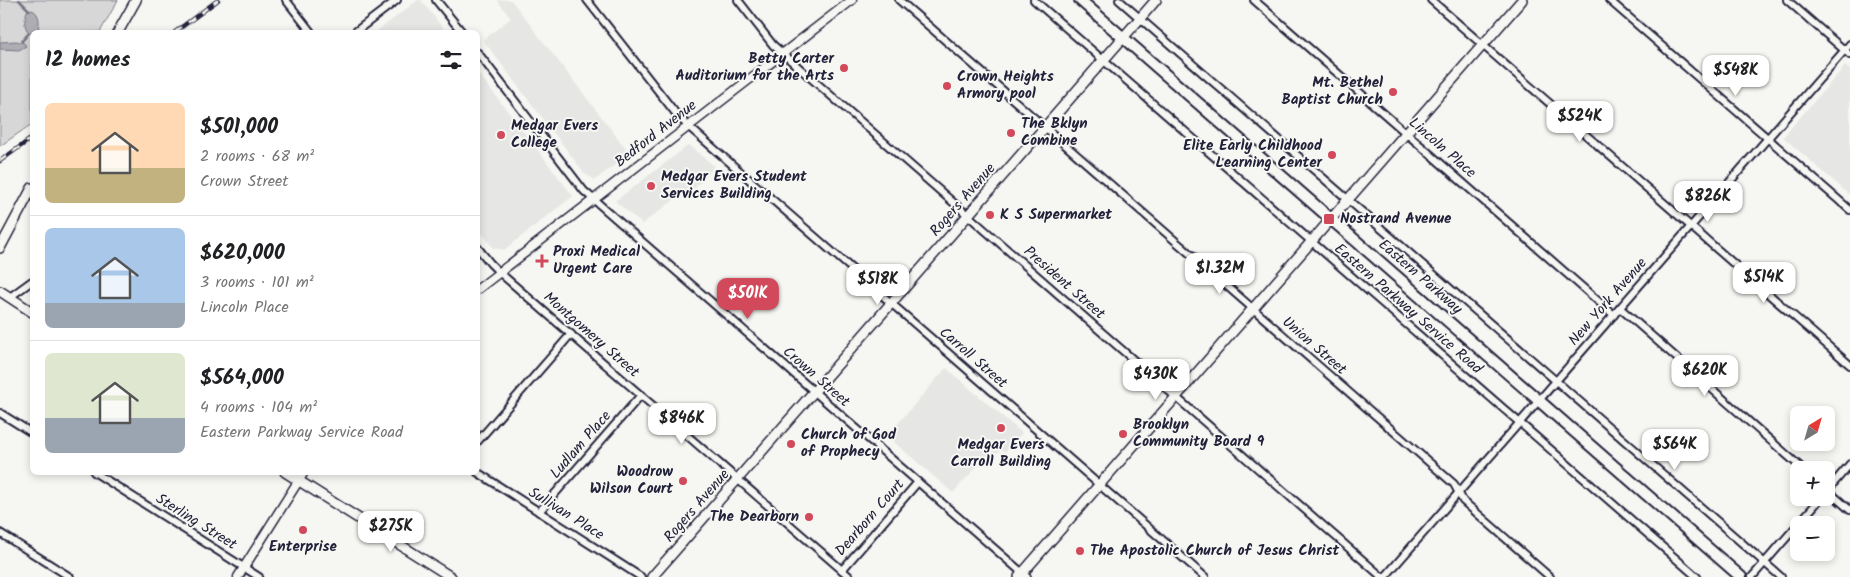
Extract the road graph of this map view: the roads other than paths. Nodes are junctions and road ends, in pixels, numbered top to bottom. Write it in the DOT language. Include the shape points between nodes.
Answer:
graph roads {
  1 [pos="136,0"];
  2 [pos="286,0"];
  3 [pos="397,0"];
  4 [pos="436,0"];
  5 [pos="588,0"];
  6 [pos="738,0"];
  7 [pos="852,0"];
  8 [pos="899,0"];
  9 [pos="1034,0"];
  10 [pos="1080,0"];
  11 [pos="1119,0"];
  12 [pos="1156,0"];
  13 [pos="1254,0"];
  14 [pos="1431,0"];
  15 [pos="1522,0"];
  16 [pos="1609,0"];
  17 [pos="1787,0"];
  18 [pos="1140,18"];
  19 [pos="119,30"];
  20 [pos="309,30"];
  21 [pos="358,30"];
  22 [pos="460,30"];
  23 [pos="1123,38"];
  24 [pos="1850,44"];
  25 [pos="1483,45"];
  26 [pos="1847,53"];
  27 [pos="782,54"];
  28 [pos="480,56"];
  29 [pos="1103,60"];
  30 [pos="688,126"];
  31 [pos="1045,128"];
  32 [pos="1406,133"];
  33 [pos="1768,138"];
  34 [pos="30,194"];
  35 [pos="594,199"];
  36 [pos="1348,199"];
  37 [pos="1850,210"];
  38 [pos="968,215"];
  39 [pos="1331,219"];
  40 [pos="1691,226"];
  41 [pos="1312,242"];
  42 [pos="0,248"];
  43 [pos="480,250"];
  44 [pos="499,272"];
  45 [pos="30,282"];
  46 [pos="480,287"];
  47 [pos="0,290"];
  48 [pos="10,297"];
  49 [pos="891,303"];
  50 [pos="1620,308"];
  51 [pos="1253,309"];
  52 [pos="30,311"];
  53 [pos="1614,314"];
  54 [pos="571,334"];
  55 [pos="1850,365"];
  56 [pos="1556,381"];
  57 [pos="814,392"];
  58 [pos="641,395"];
  59 [pos="1176,397"];
  60 [pos="1539,401"];
  61 [pos="0,413"];
  62 [pos="1520,423"];
  63 [pos="30,432"];
  64 [pos="480,439"];
  65 [pos="1794,461"];
  66 [pos="1850,464"];
  67 [pos="480,474"];
  68 [pos="99,475"];
  69 [pos="289,475"];
  70 [pos="302,475"];
  71 [pos="738,479"];
  72 [pos="298,481"];
  73 [pos="1835,481"];
  74 [pos="918,482"];
  75 [pos="1099,485"];
  76 [pos="1459,493"];
  77 [pos="1835,497"];
  78 [pos="1814,506"];
  79 [pos="1850,510"];
  80 [pos="539,512"];
  81 [pos="0,532"];
  82 [pos="1764,563"];
  83 [pos="244,567"];
  84 [pos="842,570"];
  85 [pos="1023,576"];
  86 [pos="70,577"];
  87 [pos="238,577"];
  88 [pos="259,577"];
  89 [pos="451,577"];
  90 [pos="641,577"];
  91 [pos="652,577"];
  92 [pos="850,577"];
  93 [pos="1205,577"];
  94 [pos="1384,577"];
  95 [pos="1550,577"];
  96 [pos="1697,577"];
  97 [pos="1741,577"];
  98 [pos="1752,577"];
  99 [pos="1781,577"];
  1 -- 19 [label="main road"];
  2 -- 20 [label="street"];
  3 -- 21 [label="street"];
  4 -- 22 [label="street"];
  5 -- 30 [label="street, Carroll Street"];
  6 -- 27 [label="street, President Street"];
  7 -- 27 [label="street, Bedford Avenue"];
  8 -- 31 [label="street, Union Street"];
  9 -- 29 [label="street, Eastern Parkway Service Road"];
  10 -- 23 [label="main road, Eastern Parkway"];
  11 -- 18 [label="street"];
  12 -- 18 [label="main road, Rogers Avenue"];
  13 -- 32 [label="street, Lincoln Place"];
  14 -- 25 [label="street"];
  15 -- 25 [label="main road"];
  16 -- 33 [label="street"];
  17 -- 26 [label="street"];
  18 -- 23 [label="main road, Rogers Avenue"];
  18 -- 36 [label="street"];
  23 -- 29 [label="main road, Rogers Avenue"];
  23 -- 39 [label="main road, Eastern Parkway"];
  24 -- 26 [label="street, New York Avenue"];
  25 -- 32 [label="main road"];
  25 -- 40 [label="street"];
  26 -- 33 [label="street, New York Avenue"];
  27 -- 30 [label="street, Bedford Avenue"];
  27 -- 38 [label="street, President Street"];
  28 -- 35 [label="street, Crown Street" via="584,191"];
  29 -- 31 [label="main road, Rogers Avenue"];
  29 -- 41 [label="street, Eastern Parkway Service Road"];
  30 -- 35 [label="street, Bedford Avenue"];
  30 -- 49 [label="street, Carroll Street"];
  31 -- 38 [label="main road, Rogers Avenue"];
  31 -- 51 [label="street, Union Street"];
  32 -- 36 [label="main road"];
  32 -- 53 [label="street, Lincoln Place"];
  33 -- 37 [label="street"];
  33 -- 40 [label="street, New York Avenue"];
  34 -- 42 [label="main road"];
  35 -- 44 [label="street, Bedford Avenue"];
  35 -- 57 [label="street, Crown Street"];
  36 -- 39 [label="main road"];
  36 -- 56 [label="street"];
  38 -- 49 [label="main road, Rogers Avenue"];
  38 -- 59 [label="street, President Street"];
  39 -- 41 [label="main road"];
  39 -- 60 [label="main road, Eastern Parkway"];
  40 -- 50 [label="street, New York Avenue"];
  40 -- 55 [label="street"];
  41 -- 51 [label="main road"];
  41 -- 62 [label="street, Eastern Parkway Service Road"];
  43 -- 44 [label="street, Montgomery Street"];
  44 -- 46 [label="street, Bedford Avenue"];
  44 -- 54 [label="street, Montgomery Street"];
  45 -- 48 [label="street"];
  47 -- 48 [label="main road"];
  48 -- 52 [label="main road"];
  49 -- 57 [label="main road, Rogers Avenue"];
  49 -- 75 [label="street, Carroll Street"];
  50 -- 53 [label="street, New York Avenue"];
  50 -- 65 [label="street"];
  51 -- 59 [label="main road"];
  51 -- 76 [label="street, Union Street" via="1454,484"];
  53 -- 56 [label="street, New York Avenue"];
  54 -- 58 [label="street, Montgomery Street"];
  54 -- 64 [label="street"];
  56 -- 60 [label="street, New York Avenue"];
  56 -- 82 [label="street"];
  57 -- 71 [label="main road, Rogers Avenue"];
  57 -- 74 [label="street, Crown Street"];
  58 -- 71 [label="street, Montgomery Street"];
  58 -- 80 [label="street, Ludlam Place"];
  59 -- 75 [label="main road"];
  59 -- 94 [label="street, President Street"];
  60 -- 62 [label="street, New York Avenue"];
  60 -- 97 [label="main road, Eastern Parkway"];
  61 -- 63 [label="street"];
  62 -- 76 [label="street, New York Avenue"];
  62 -- 96 [label="street, Eastern Parkway Service Road"];
  66 -- 73 [label="street"];
  67 -- 80 [label="street, Sullivan Place"];
  68 -- 83 [label="street, Sterling Street"];
  69 -- 72 [label="main road"];
  70 -- 72 [label="street"];
  71 -- 84 [label="street, Montgomery Street"];
  71 -- 91 [label="main road, Rogers Avenue"];
  72 -- 83 [label="street"];
  72 -- 89 [label="main road"];
  74 -- 84 [label="street, Dearborn Court"];
  74 -- 85 [label="street, Crown Street"];
  75 -- 85 [label="main road"];
  75 -- 93 [label="street, Carroll Street"];
  76 -- 94 [label="street, New York Avenue"];
  76 -- 95 [label="street, Union Street" via="1463,501"];
  77 -- 79 [label="street"];
  78 -- 82 [label="street"];
  80 -- 90 [label="street, Sullivan Place"];
  81 -- 86 [label="street"];
  82 -- 98 [label="street"];
  82 -- 99 [label="street"];
  83 -- 87 [label="street"];
  83 -- 88 [label="street, Sterling Street"];
  84 -- 92 [label="street, Montgomery Street"];
}
